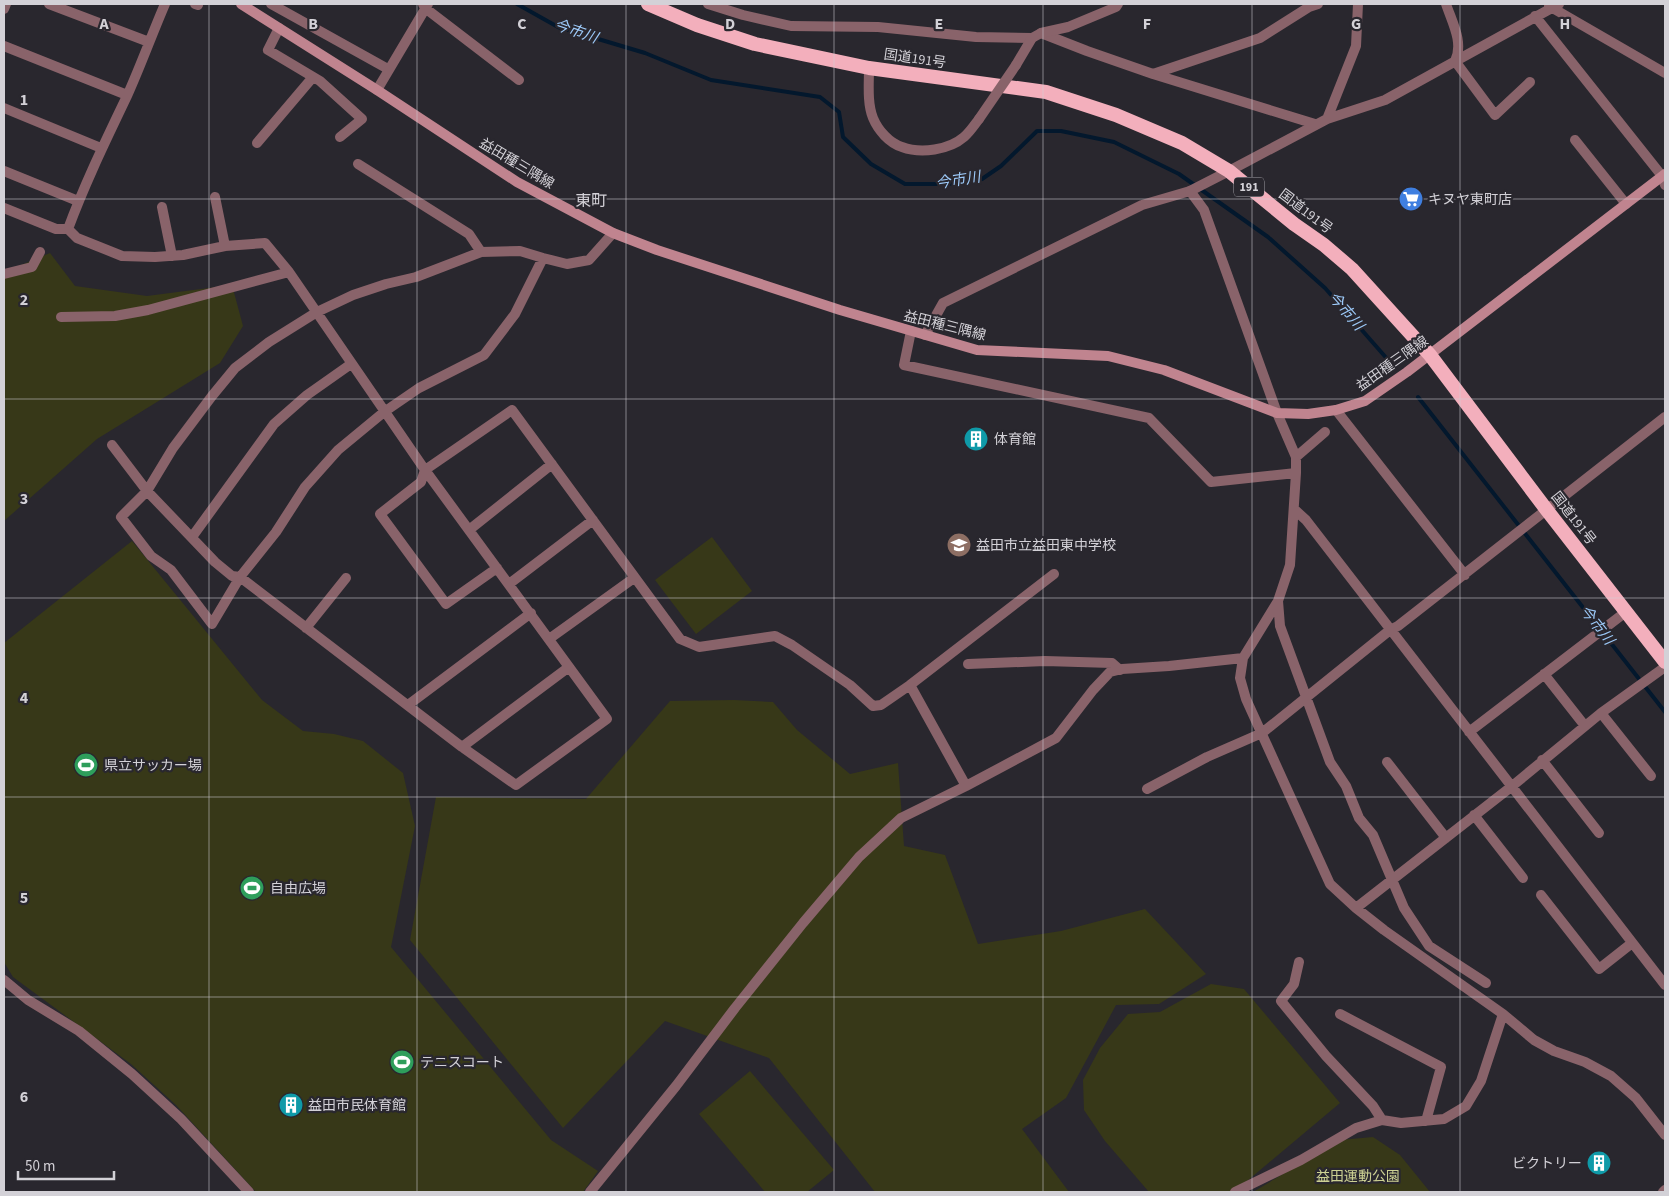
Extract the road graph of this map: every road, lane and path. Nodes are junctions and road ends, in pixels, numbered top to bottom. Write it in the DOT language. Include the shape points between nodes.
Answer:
graph roads {
  1 [pos="6,4"];
  2 [pos="50,4"];
  3 [pos="165,4"];
  4 [pos="241,4"];
  5 [pos="271,4"];
  6 [pos="648,4"];
  7 [pos="708,4"];
  8 [pos="1118,4"];
  9 [pos="1318,4"];
  10 [pos="1358,4"];
  11 [pos="1446,4"];
  12 [pos="425,5"];
  13 [pos="1553,5"];
  14 [pos="4,9"];
  15 [pos="1535,16"];
  16 [pos="279,28"];
  17 [pos="1036,35"];
  18 [pos="149,42"];
  19 [pos="4,46"];
  20 [pos="1455,61"];
  21 [pos="869,68"];
  22 [pos="388,69"];
  23 [pos="1665,73"];
  24 [pos="1154,74"];
  25 [pos="313,77"];
  26 [pos="519,80"];
  27 [pos="1530,82"];
  28 [pos="377,90"];
  29 [pos="127,95"];
  30 [pos="4,108"];
  31 [pos="1328,119"];
  32 [pos="1316,124"];
  33 [pos="340,137"];
  34 [pos="1575,140"];
  35 [pos="257,143"];
  36 [pos="101,148"];
  37 [pos="358,164"];
  38 [pos="4,171"];
  39 [pos="1229,172"];
  40 [pos="1664,178"];
  41 [pos="1190,190"];
  42 [pos="215,197"];
  43 [pos="78,202"];
  44 [pos="1626,204"];
  45 [pos="162,207"];
  46 [pos="4,208"];
  47 [pos="68,229"];
  48 [pos="613,233"];
  49 [pos="225,246"];
  50 [pos="40,252"];
  51 [pos="481,252"];
  52 [pos="172,256"];
  53 [pos="542,258"];
  54 [pos="289,272"];
  55 [pos="4,274"];
  56 [pos="317,312"];
  57 [pos="61,317"];
  58 [pos="911,331"];
  59 [pos="924,335"];
  60 [pos="1430,355"];
  61 [pos="351,364"];
  62 [pos="1336,410"];
  63 [pos="384,412"];
  64 [pos="1277,413"];
  65 [pos="1665,416"];
  66 [pos="1325,432"];
  67 [pos="112,445"];
  68 [pos="1296,457"];
  69 [pos="552,464"];
  70 [pos="425,470"];
  71 [pos="1296,472"];
  72 [pos="146,491"];
  73 [pos="1294,509"];
  74 [pos="1546,510"];
  75 [pos="593,520"];
  76 [pos="469,530"];
  77 [pos="192,537"];
  78 [pos="497,568"];
  79 [pos="1054,574"];
  80 [pos="1464,574"];
  81 [pos="240,577"];
  82 [pos="346,578"];
  83 [pos="634,578"];
  84 [pos="509,584"];
  85 [pos="1278,601"];
  86 [pos="1626,611"];
  87 [pos="531,614"];
  88 [pos="306,628"];
  89 [pos="1390,630"];
  90 [pos="549,640"];
  91 [pos="1243,658"];
  92 [pos="1665,662"];
  93 [pos="968,664"];
  94 [pos="569,667"];
  95 [pos="1665,667"];
  96 [pos="1120,670"];
  97 [pos="1544,674"];
  98 [pos="910,685"];
  99 [pos="1307,697"];
  100 [pos="408,705"];
  101 [pos="1601,713"];
  102 [pos="1585,726"];
  103 [pos="1469,732"];
  104 [pos="1262,733"];
  105 [pos="462,747"];
  106 [pos="1542,760"];
  107 [pos="1387,762"];
  108 [pos="1651,776"];
  109 [pos="966,786"];
  110 [pos="1511,787"];
  111 [pos="1147,788"];
  112 [pos="1474,815"];
  113 [pos="1599,833"];
  114 [pos="1446,838"];
  115 [pos="1523,878"];
  116 [pos="1393,879"];
  117 [pos="1541,895"];
  118 [pos="1356,908"];
  119 [pos="1632,943"];
  120 [pos="1299,962"];
  121 [pos="4,980"];
  122 [pos="1486,983"];
  123 [pos="1665,986"];
  124 [pos="1340,1014"];
  125 [pos="1503,1014"];
  126 [pos="1382,1120"];
  127 [pos="1426,1122"];
  128 [pos="1665,1134"];
  129 [pos="249,1192"];
  130 [pos="590,1192"];
  131 [pos="1236,1192"];
  1 -- 14 [label="street"];
  2 -- 18 [label="street"];
  3 -- 18 [label="street"];
  4 -- 16 [label="main road, 益田種三隅線"];
  5 -- 22 [label="street"];
  6 -- 21 [label="highway, 国道191号 / 191" via="697,25 755,44"];
  7 -- 17 [label="street" via="743,16 791,26 878,27 976,37"];
  8 -- 17 [label="street" via="1068,27"];
  9 -- 24 [label="street" via="1260,38"];
  10 -- 31 [label="street" via="1356,46"];
  11 -- 20 [label="street" via="1458,40 1459,52"];
  12 -- 22 [label="street"];
  12 -- 26 [label="street"];
  13 -- 15 [label="street"];
  13 -- 23 [label="street"];
  15 -- 20 [label="street"];
  15 -- 40 [label="street"];
  16 -- 25 [label="street" via="268,50"];
  16 -- 28 [label="main road, 益田種三隅線"];
  17 -- 21 [label="street, bridge" via="979,119 964,137 944,148 921,150 902,147 884,136 873,117"];
  17 -- 24 [label="street"];
  18 -- 29 [label="street"];
  19 -- 29 [label="street"];
  20 -- 27 [label="street" via="1495,115"];
  20 -- 31 [label="street" via="1385,100"];
  21 -- 39 [label="highway, 国道191号 / 191" via="1046,92 1182,143"];
  22 -- 28 [label="street"];
  24 -- 32 [label="street"];
  25 -- 33 [label="street" via="362,119"];
  25 -- 35 [label="street"];
  28 -- 48 [label="main road, 益田種三隅線" via="517,182"];
  29 -- 36 [label="street"];
  30 -- 36 [label="street"];
  31 -- 32 [label="street"];
  32 -- 39 [label="street"];
  34 -- 44 [label="street"];
  36 -- 43 [label="street"];
  37 -- 51 [label="street" via="469,234"];
  38 -- 43 [label="street"];
  39 -- 41 [label="street"];
  39 -- 60 [label="highway, 国道191号 / 191" via="1352,269"];
  40 -- 44 [label="main road, 益田種三隅線"];
  41 -- 59 [label="street" via="1142,205 943,303"];
  41 -- 64 [label="street" via="1204,210"];
  42 -- 49 [label="street"];
  43 -- 47 [label="street"];
  44 -- 60 [label="main road, 益田種三隅線"];
  45 -- 52 [label="street"];
  46 -- 47 [label="street" via="56,229"];
  47 -- 52 [label="street" via="76,238 122,256"];
  48 -- 53 [label="street" via="589,260 567,264"];
  48 -- 58 [label="main road, 益田種三隅線"];
  49 -- 52 [label="street"];
  49 -- 54 [label="street" via="265,243"];
  50 -- 55 [label="street" via="32,267"];
  51 -- 53 [label="street" via="520,251"];
  51 -- 56 [label="street" via="353,295"];
  53 -- 63 [label="street" via="515,314 484,355 419,388"];
  54 -- 56 [label="street"];
  54 -- 57 [label="street" via="148,310 115,316"];
  56 -- 61 [label="street"];
  56 -- 72 [label="street" via="235,368 173,448"];
  58 -- 59 [label="main road, 益田種三隅線"];
  58 -- 71 [label="street" via="904,364 1149,418 1211,482"];
  59 -- 64 [label="main road, 益田種三隅線" via="977,350 1108,356 1164,370"];
  60 -- 62 [label="main road, 益田種三隅線" via="1365,401"];
  60 -- 74 [label="highway, 国道191号 / 191"];
  61 -- 63 [label="street"];
  61 -- 77 [label="street" via="307,395 274,424"];
  62 -- 64 [label="main road, 益田種三隅線" via="1308,414"];
  62 -- 80 [label="street"];
  63 -- 70 [label="street"];
  63 -- 81 [label="street" via="338,450 305,487 276,532"];
  64 -- 68 [label="street"];
  65 -- 74 [label="street"];
  66 -- 68 [label="street"];
  67 -- 72 [label="street"];
  68 -- 71 [label="street"];
  69 -- 70 [label="street" via="512,410"];
  69 -- 75 [label="street"];
  69 -- 76 [label="street"];
  70 -- 76 [label="street"];
  70 -- 78 [label="street" via="421,482 380,514 446,604"];
  71 -- 73 [label="street"];
  72 -- 77 [label="street"];
  72 -- 81 [label="street" via="121,517 151,556 170,570 212,624"];
  73 -- 85 [label="street" via="1290,565"];
  73 -- 89 [label="street" via="1306,520"];
  74 -- 80 [label="street"];
  74 -- 86 [label="highway, 国道191号 / 191"];
  75 -- 83 [label="street"];
  75 -- 84 [label="street"];
  76 -- 78 [label="street"];
  77 -- 81 [label="street" via="215,562 232,576"];
  78 -- 84 [label="street"];
  79 -- 98 [label="street"];
  80 -- 89 [label="street"];
  81 -- 88 [label="street"];
  82 -- 88 [label="street"];
  83 -- 90 [label="street"];
  83 -- 98 [label="street" via="680,639 699,647 775,636 850,685 873,706 881,705"];
  84 -- 87 [label="street"];
  85 -- 91 [label="street"];
  85 -- 99 [label="street" via="1280,626"];
  86 -- 92 [label="highway, 国道191号 / 191"];
  86 -- 97 [label="street"];
  87 -- 90 [label="street"];
  87 -- 100 [label="street"];
  88 -- 100 [label="street"];
  89 -- 99 [label="street"];
  89 -- 103 [label="street"];
  90 -- 94 [label="street"];
  91 -- 96 [label="street"];
  91 -- 104 [label="street" via="1240,678"];
  93 -- 96 [label="street" via="1112,663"];
  94 -- 105 [label="street"];
  94 -- 105 [label="street" via="607,719 516,785"];
  95 -- 101 [label="street"];
  96 -- 109 [label="street" via="1110,672 1093,690 1056,738"];
  97 -- 102 [label="street"];
  97 -- 103 [label="street"];
  98 -- 109 [label="street"];
  99 -- 104 [label="street"];
  99 -- 116 [label="street" via="1330,762 1346,786 1359,818 1373,836"];
  100 -- 105 [label="street"];
  101 -- 102 [label="street"];
  101 -- 108 [label="street"];
  102 -- 106 [label="street"];
  103 -- 110 [label="street"];
  104 -- 111 [label="street"];
  104 -- 118 [label="street" via="1330,884"];
  106 -- 110 [label="street"];
  106 -- 113 [label="street"];
  107 -- 114 [label="street"];
  109 -- 130 [label="street" via="901,818 859,857 734,1008"];
  110 -- 112 [label="street"];
  110 -- 119 [label="street"];
  112 -- 114 [label="street"];
  112 -- 115 [label="street"];
  114 -- 116 [label="street"];
  116 -- 118 [label="street"];
  116 -- 122 [label="street" via="1404,908 1429,946"];
  117 -- 119 [label="street" via="1599,969"];
  118 -- 125 [label="street"];
  119 -- 123 [label="street"];
  120 -- 126 [label="street" via="1294,984 1281,1001"];
  121 -- 129 [label="street" via="28,1000 79,1031 132,1074 181,1119"];
  124 -- 127 [label="street" via="1441,1067"];
  125 -- 127 [label="street" via="1481,1082 1466,1106 1444,1119"];
  125 -- 128 [label="street" via="1534,1040 1611,1076 1636,1098"];
  126 -- 127 [label="street"];
  126 -- 131 [label="street" via="1356,1128"];
}
